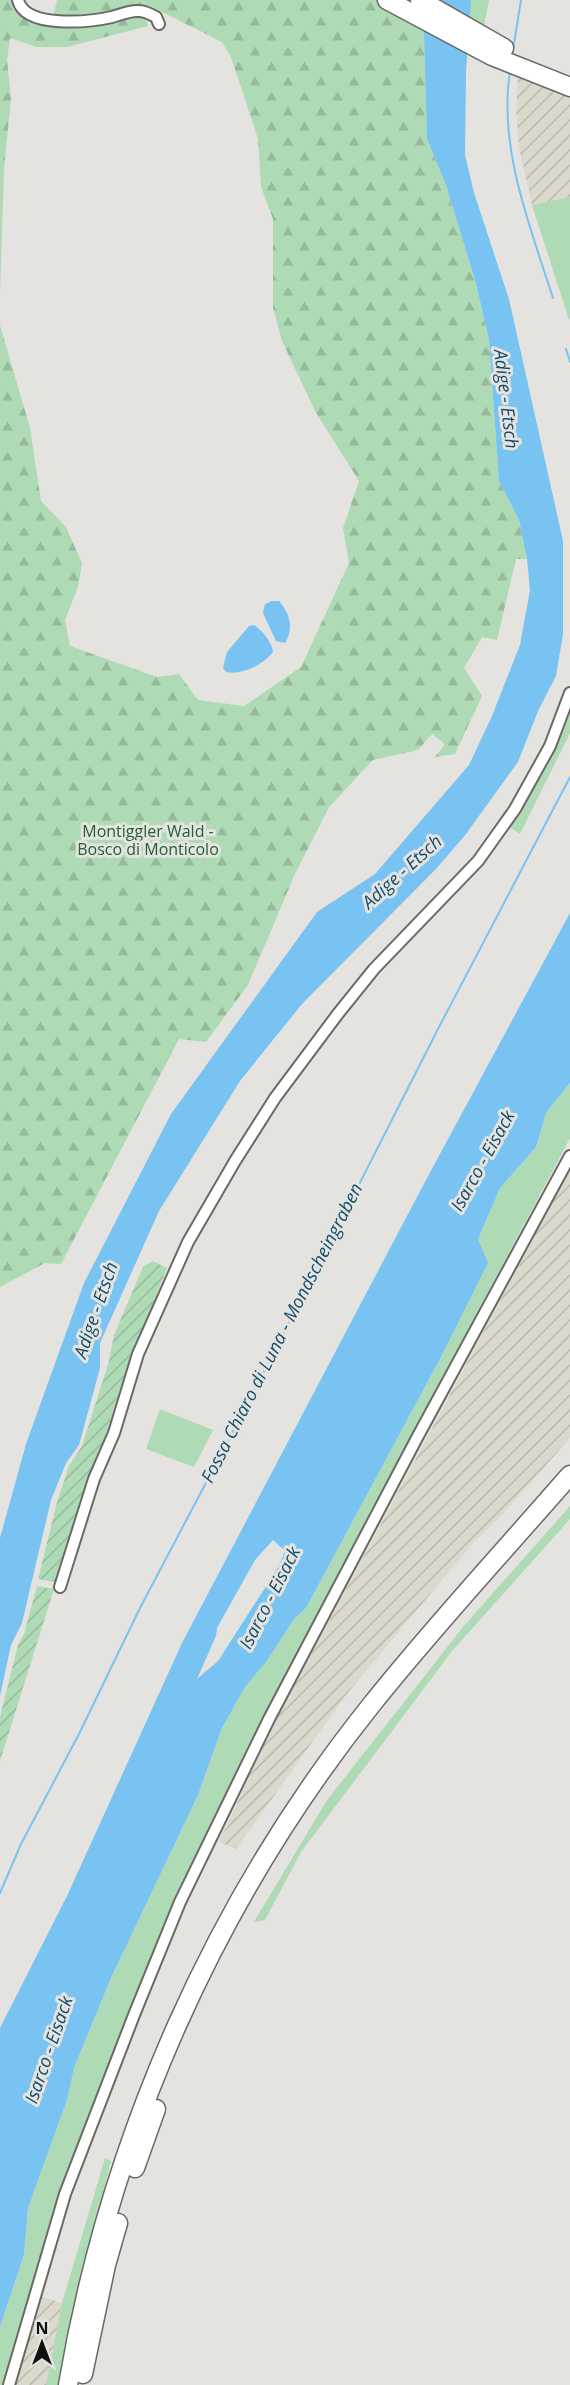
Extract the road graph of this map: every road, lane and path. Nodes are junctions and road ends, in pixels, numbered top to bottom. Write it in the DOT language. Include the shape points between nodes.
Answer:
graph roads {
  1 [pos="18,0"];
  2 [pos="420,0"];
  3 [pos="389,1"];
  4 [pos="159,24"];
  5 [pos="570,74"];
  6 [pos="570,87"];
  7 [pos="570,693"];
  8 [pos="570,1156"];
  9 [pos="570,1475"];
  10 [pos="570,1493"];
  11 [pos="60,1587"];
  12 [pos="9,2385"];
  13 [pos="68,2385"];
  14 [pos="81,2385"];
  1 -- 4 [label="street" via="21,8 52,21 110,17 136,10 156,17"];
  2 -- 5 [label="highway" via="491,42"];
  3 -- 6 [label="highway" via="492,56"];
  7 -- 11 [label="street" via="550,746 516,809 478,861 374,969 337,1015 275,1098 188,1242 138,1354"];
  8 -- 12 [label="street" via="268,1719 180,1902 65,2194"];
  9 -- 13 [label="highway" via="372,1704 294,1812 238,1903 184,2009 134,2134 94,2260"];
  10 -- 14 [label="highway" via="381,1712 305,1817 249,1908 192,2021 144,2142 106,2265"];
}
